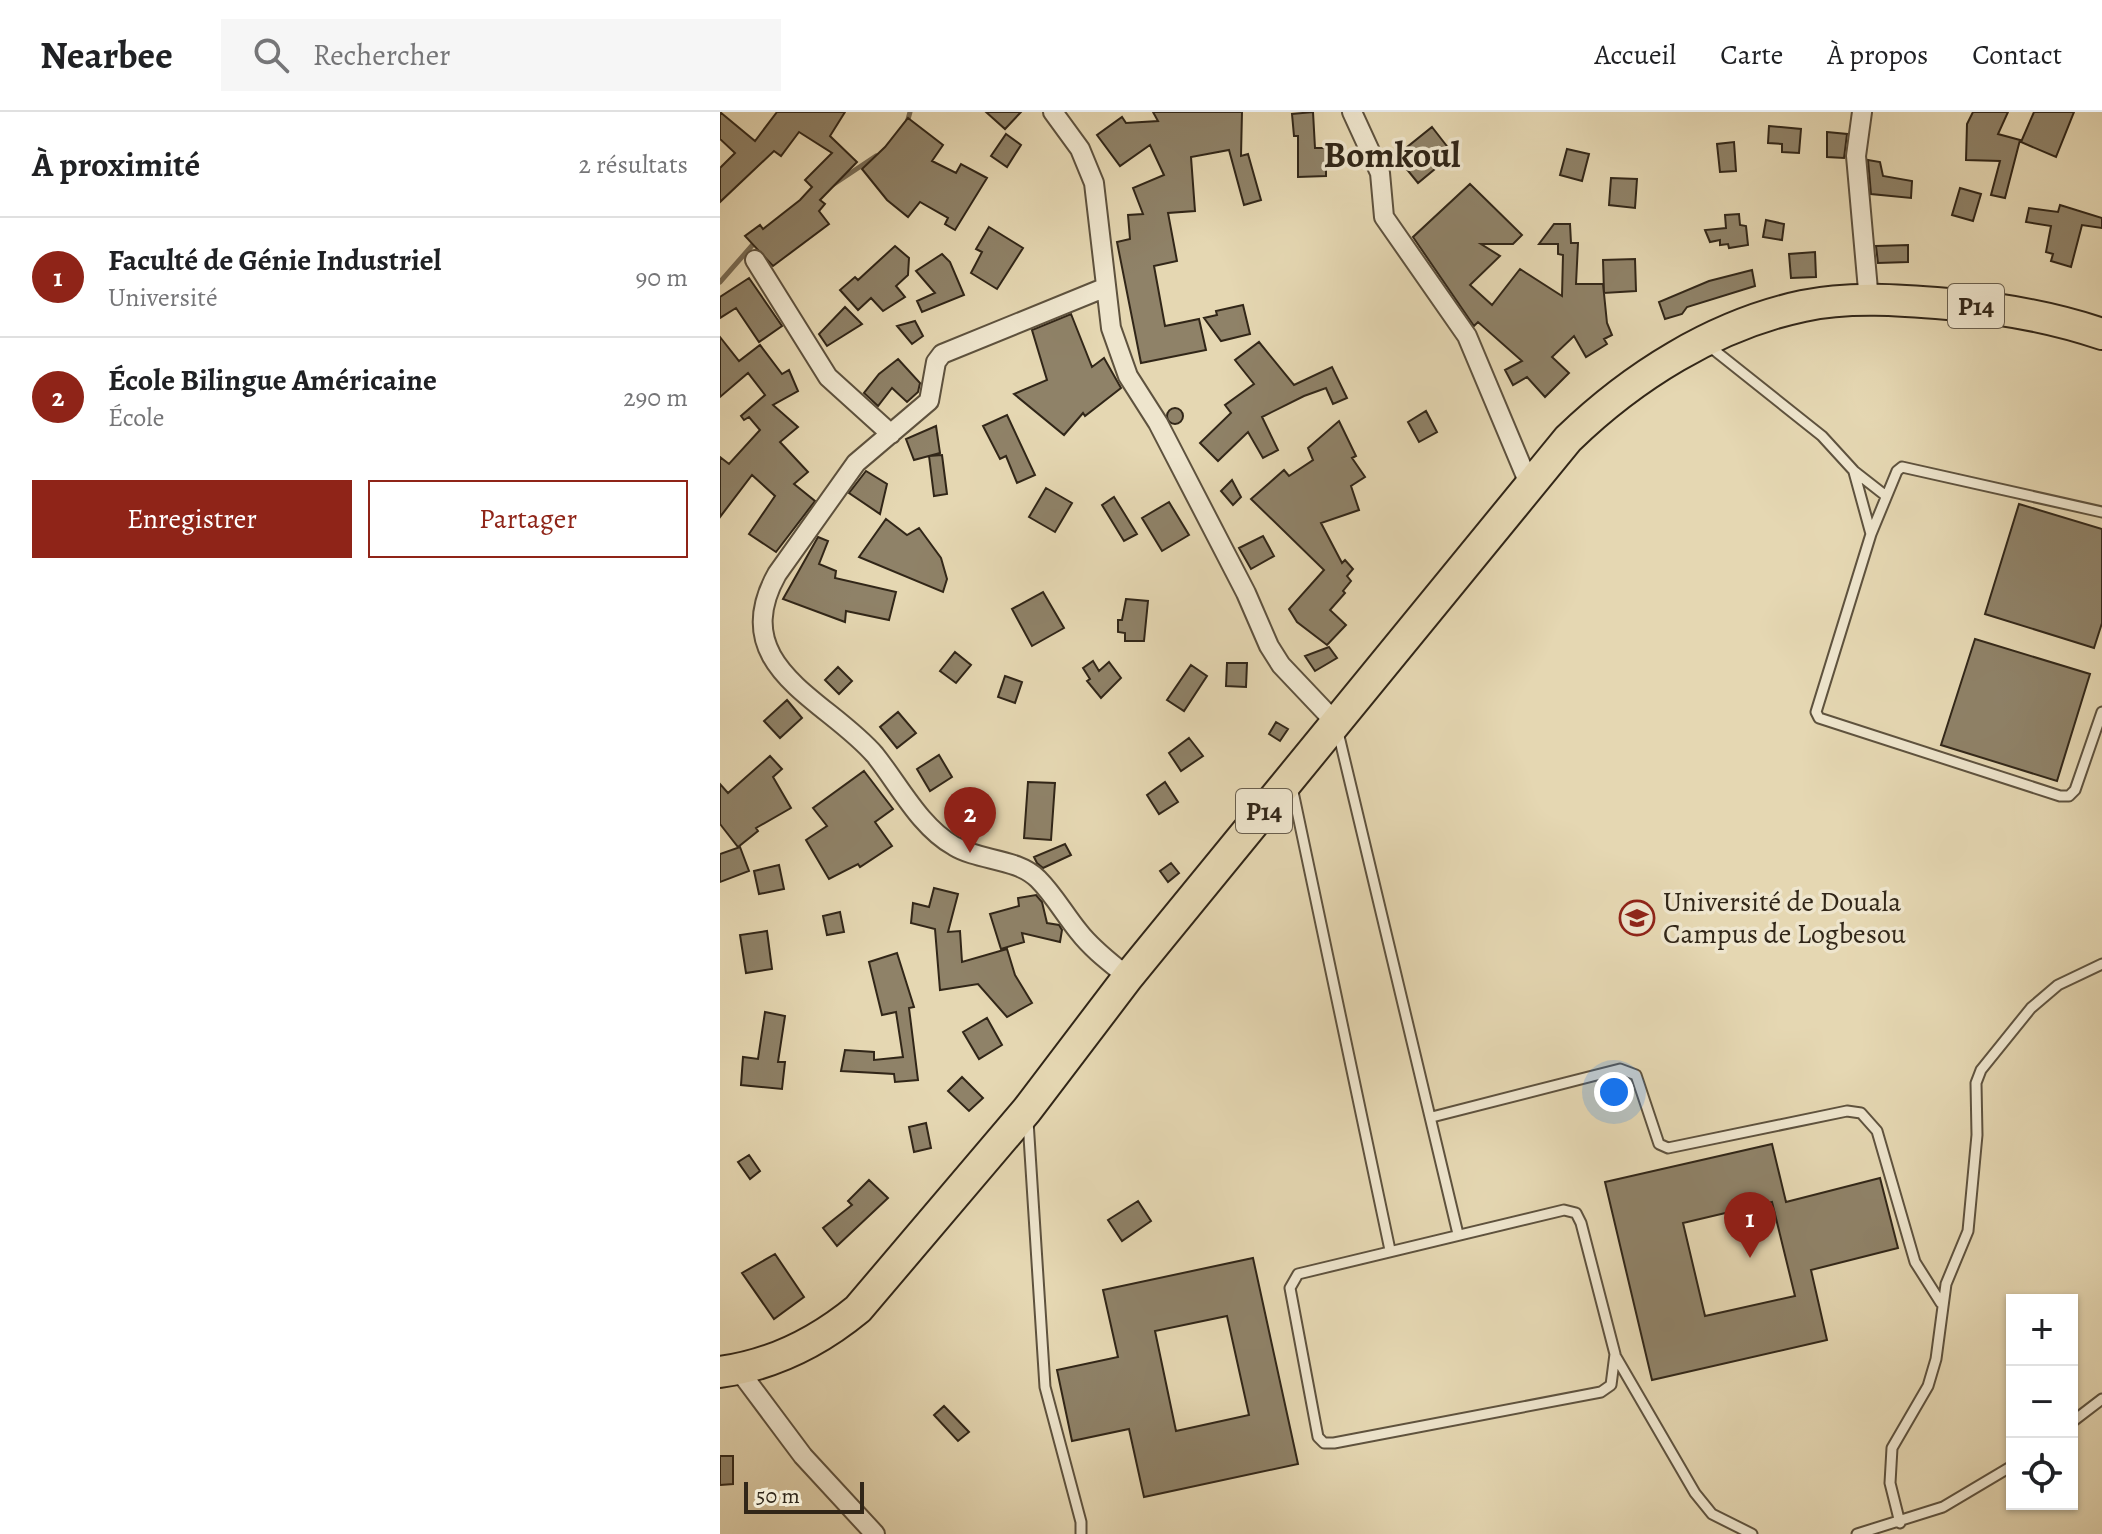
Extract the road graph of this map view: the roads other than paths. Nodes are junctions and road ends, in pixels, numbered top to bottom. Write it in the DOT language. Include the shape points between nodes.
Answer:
graph roads {
  1 [pos="1053,112"];
  2 [pos="1352,112"];
  3 [pos="1862,112"];
  4 [pos="755,260"];
  5 [pos="1104,288"];
  6 [pos="1869,301"];
  7 [pos="2102,334"];
  8 [pos="1705,342"];
  9 [pos="891,434"];
  10 [pos="1854,471"];
  11 [pos="1530,486"];
  12 [pos="1886,496"];
  13 [pos="2102,512"];
  14 [pos="1871,534"];
  15 [pos="2102,712"];
  16 [pos="1335,722"];
  17 [pos="2099,731"];
  18 [pos="1291,779"];
  19 [pos="2102,964"];
  20 [pos="1128,977"];
  21 [pos="1027,1110"];
  22 [pos="1432,1117"];
  23 [pos="1458,1234"];
  24 [pos="1390,1250"];
  25 [pos="1941,1303"];
  26 [pos="1615,1354"];
  27 [pos="729,1370"];
  28 [pos="2102,1399"];
  29 [pos="2078,1417"];
  30 [pos="2006,1470"];
  31 [pos="1900,1523"];
  32 [pos="875,1534"];
  33 [pos="1081,1534"];
  34 [pos="1752,1534"];
  35 [pos="1857,1534"];
  1 -- 5 [label="street" via="1080,149 1094,183"];
  2 -- 11 [label="street" via="1380,173 1384,217 1467,336"];
  3 -- 6 [label="street" via="1856,156"];
  4 -- 9 [label="street" via="828,377"];
  5 -- 9 [label="street" via="942,354 929,401"];
  5 -- 16 [label="street" via="1128,376 1158,423 1269,646"];
  6 -- 7 [label="main road, P14" via="1987,307"];
  6 -- 8 [label="main road, P14" via="1795,308"];
  8 -- 10 [label="lane" via="1822,436"];
  8 -- 11 [label="main road, P14" via="1598,409"];
  9 -- 20 [label="street" via="856,463 777,574 762,615 769,652 798,690 873,753 936,834 965,852 1031,873 1093,948"];
  10 -- 12 [label="lane"];
  10 -- 14 [label="lane"];
  11 -- 16 [label="main road, P14"];
  12 -- 13 [label="lane" via="1897,471 1910,466"];
  12 -- 14 [label="lane"];
  14 -- 17 [label="lane" via="1816,705 1819,718 2060,796 2075,790"];
  15 -- 17 [label="lane"];
  16 -- 18 [label="main road, P14"];
  16 -- 22 [label="lane"];
  18 -- 20 [label="main road, P14"];
  18 -- 24 [label="lane"];
  19 -- 25 [label="lane" via="2058,985 2031,1008 1981,1070 1968,1231"];
  20 -- 21 [label="main road, P14"];
  21 -- 27 [label="main road, P14" via="858,1309 802,1347"];
  21 -- 33 [label="lane" via="1045,1387"];
  22 -- 23 [label="lane"];
  22 -- 25 [label="lane" via="1620,1069 1636,1075 1659,1144 1668,1148 1847,1111 1861,1113 1877,1131 1915,1262"];
  23 -- 24 [label="lane"];
  23 -- 26 [label="lane" via="1564,1210 1576,1213"];
  24 -- 26 [label="lane" via="1292,1279 1318,1437 1324,1443 1601,1392 1611,1385"];
  25 -- 31 [label="lane" via="1928,1386 1892,1448 1890,1483"];
  26 -- 34 [label="lane" via="1695,1493 1712,1514"];
  27 -- 32 [label="street"];
  28 -- 29 [label="lane"];
  30 -- 31 [label="lane" via="1943,1507"];
  31 -- 35 [label="lane"];
}
